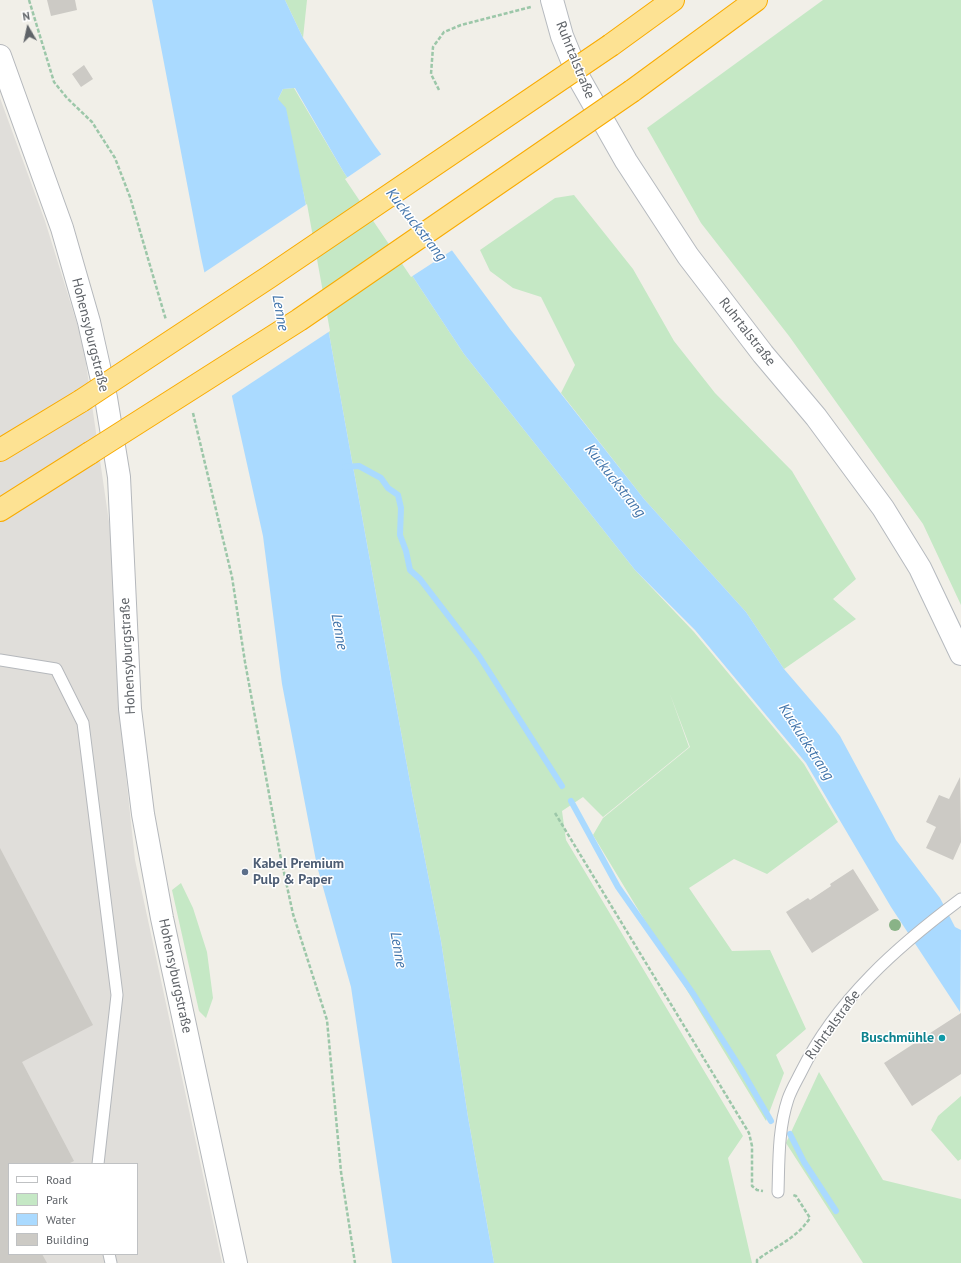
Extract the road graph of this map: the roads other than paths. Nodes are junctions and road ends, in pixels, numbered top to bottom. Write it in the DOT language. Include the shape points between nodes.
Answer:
graph roads {
  1 [pos="552,0"];
  2 [pos="673,0"];
  3 [pos="756,0"];
  4 [pos="0,56"];
  5 [pos="0,450"];
  6 [pos="0,510"];
  7 [pos="961,654"];
  8 [pos="0,660"];
  9 [pos="961,899"];
  10 [pos="98,1163"];
  11 [pos="778,1192"];
  12 [pos="236,1263"];
  1 -- 7 [label="street, Ruhrtalstraße" via="562,36 580,80 626,161 688,256 763,354 816,417 883,508 920,568"];
  2 -- 5 [label="highway, bridge" via="611,45 269,277 81,401"];
  3 -- 6 [label="highway, bridge" via="632,91 299,320"];
  4 -- 12 [label="street, Hohensyburgstraße" via="62,228 89,322 106,398 119,477 130,709 143,814 162,918"];
  8 -- 10 [label="lane" via="56,669 83,723 117,995"];
  9 -- 11 [label="lane, Ruhrtalstraße" via="909,938 875,971 849,1000 810,1053 788,1098 783,1119"];
}
